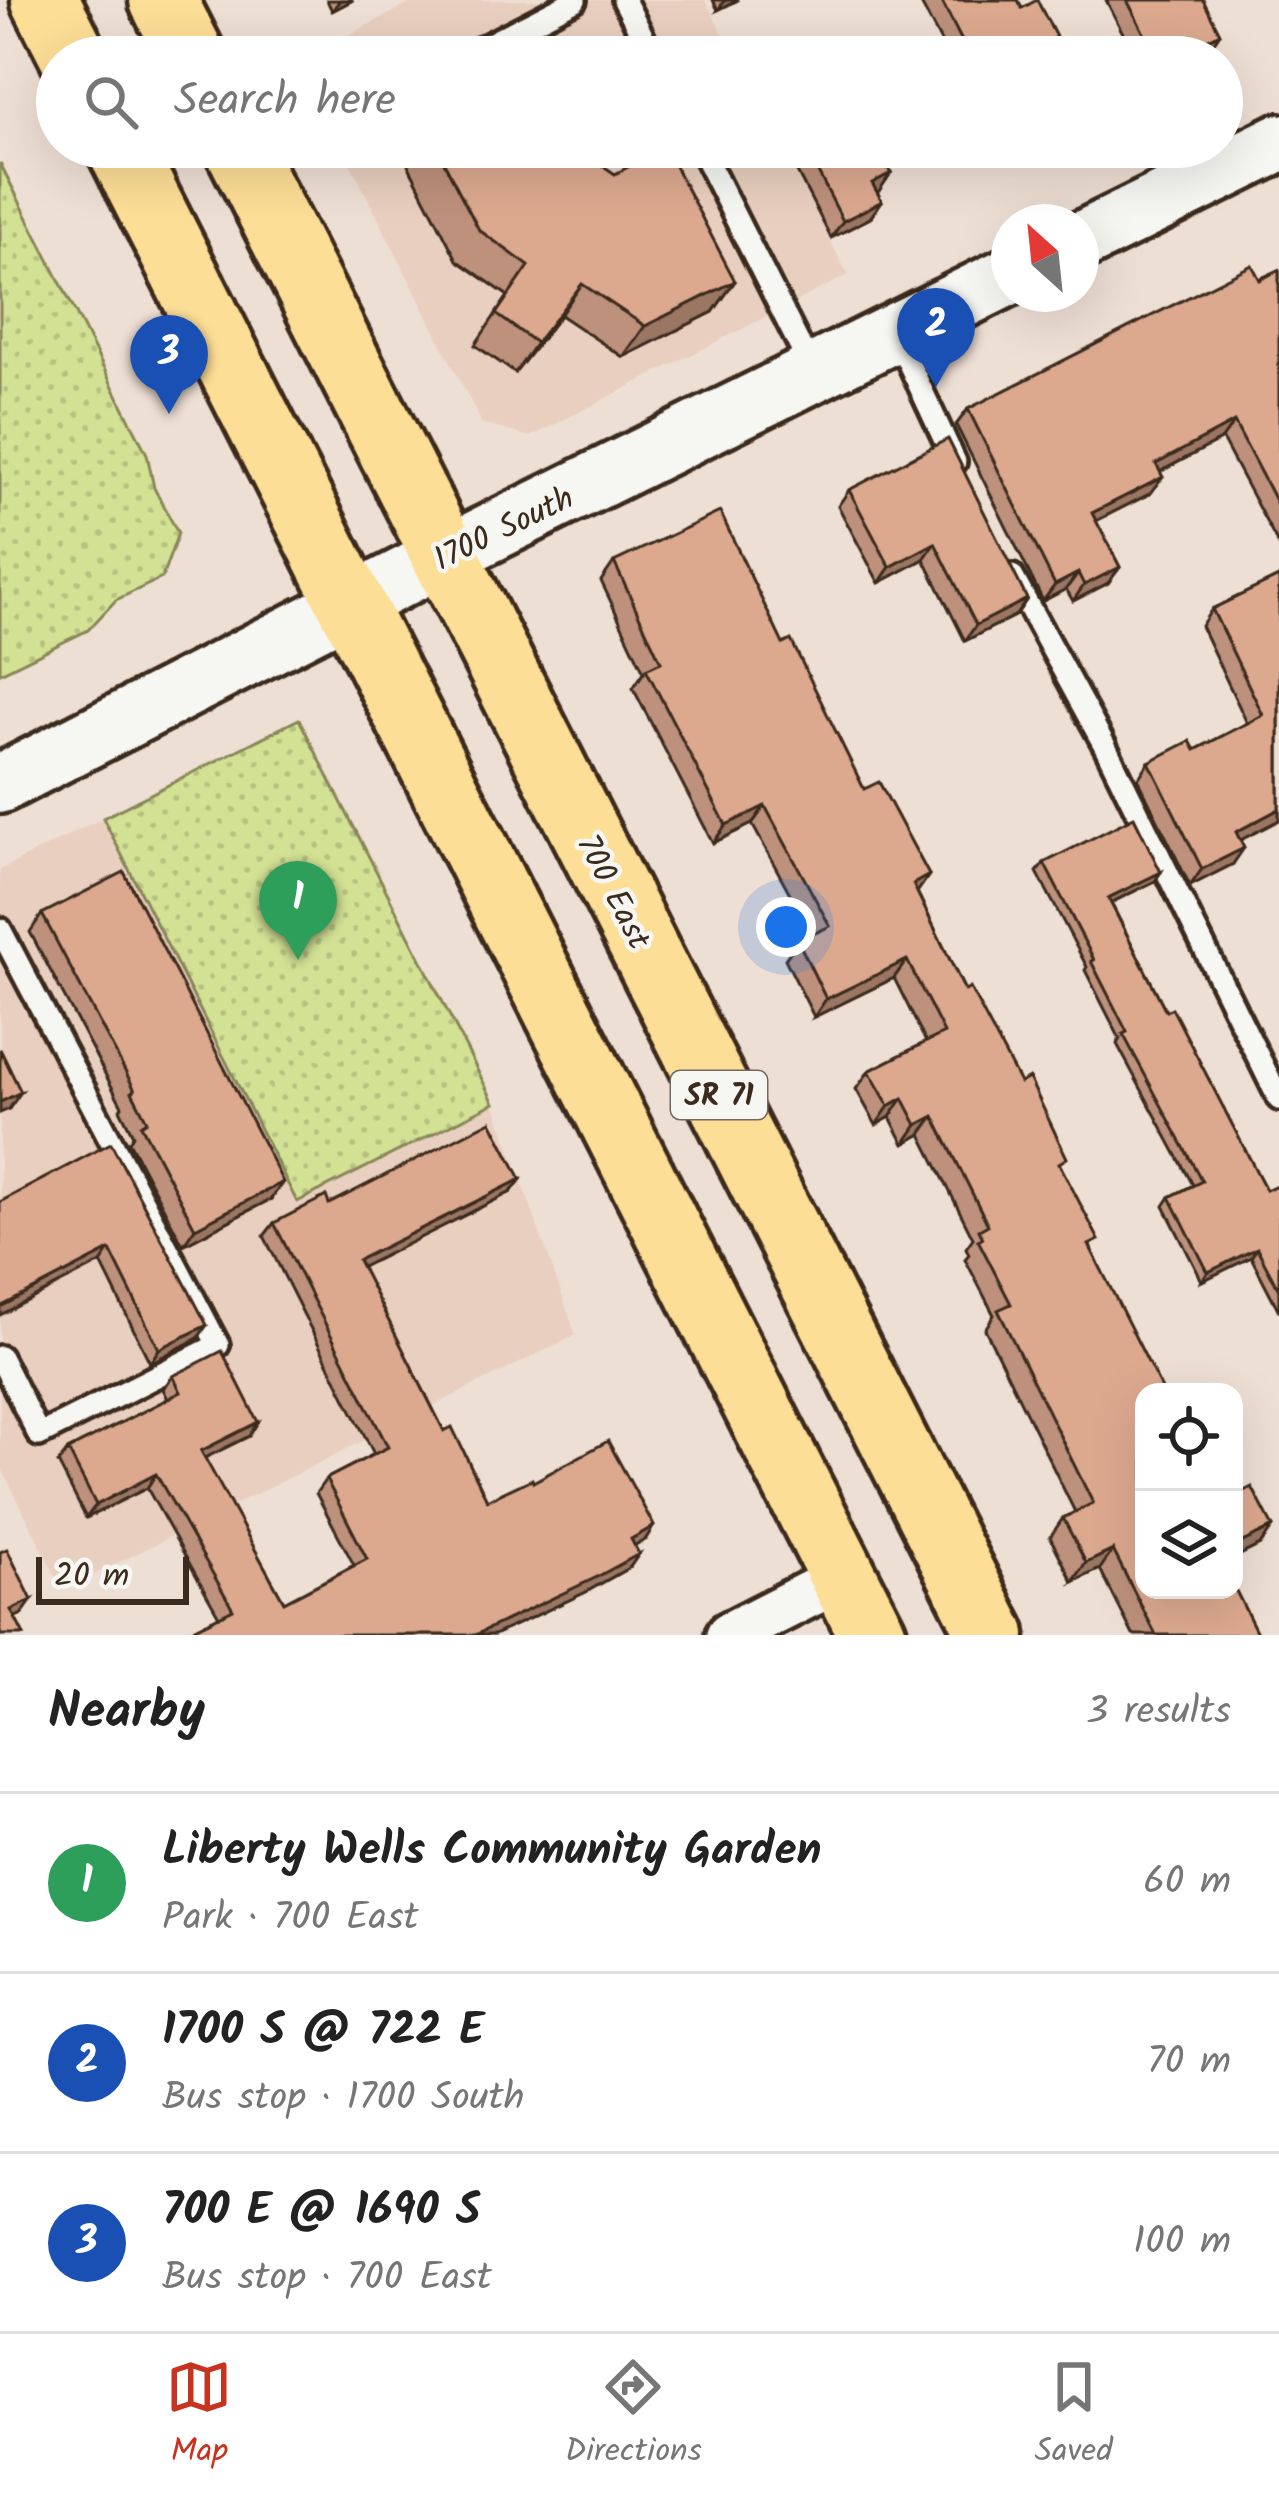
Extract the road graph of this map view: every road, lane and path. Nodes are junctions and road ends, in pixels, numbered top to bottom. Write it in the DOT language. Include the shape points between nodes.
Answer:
graph roads {
  1 [pos="45,0"];
  2 [pos="163,0"];
  3 [pos="574,0"];
  4 [pos="624,0"];
  5 [pos="63,36"];
  6 [pos="181,36"];
  7 [pos="505,36"];
  8 [pos="642,36"];
  9 [pos="1279,143"];
  10 [pos="1243,161"];
  11 [pos="131,168"];
  12 [pos="266,168"];
  13 [pos="711,168"];
  14 [pos="1228,168"];
  15 [pos="1099,232"];
  16 [pos="991,285"];
  17 [pos="895,333"];
  18 [pos="814,373"];
  19 [pos="964,480"];
  20 [pos="446,555"];
  21 [pos="1005,561"];
  22 [pos="351,604"];
  23 [pos="0,784"];
  24 [pos="0,929"];
  25 [pos="1279,1099"];
  26 [pos="0,1357"];
  27 [pos="843,1576"];
  28 [pos="729,1635"];
  29 [pos="873,1635"];
  30 [pos="992,1635"];
  1 -- 5 [label="main road"];
  2 -- 6 [label="main road"];
  3 -- 7 [label="lane"];
  4 -- 8 [label="lane"];
  9 -- 10 [label="street"];
  11 -- 22 [label="main road"];
  12 -- 20 [label="main road, 700 East / SR 71"];
  13 -- 18 [label="lane"];
  14 -- 15 [label="street"];
  16 -- 17 [label="street, 1700 South"];
  17 -- 18 [label="street, 1700 South"];
  17 -- 19 [label="lane"];
  18 -- 20 [label="street, 1700 South"];
  20 -- 22 [label="street, 1700 South"];
  20 -- 30 [label="main road, 700 East / SR 71"];
  21 -- 25 [label="lane"];
  22 -- 23 [label="street, 1700 South"];
  22 -- 27 [label="main road"];
  24 -- 26 [label="lane" via="218,1346 39,1435"];
  27 -- 28 [label="street"];
  27 -- 29 [label="main road"];
}
